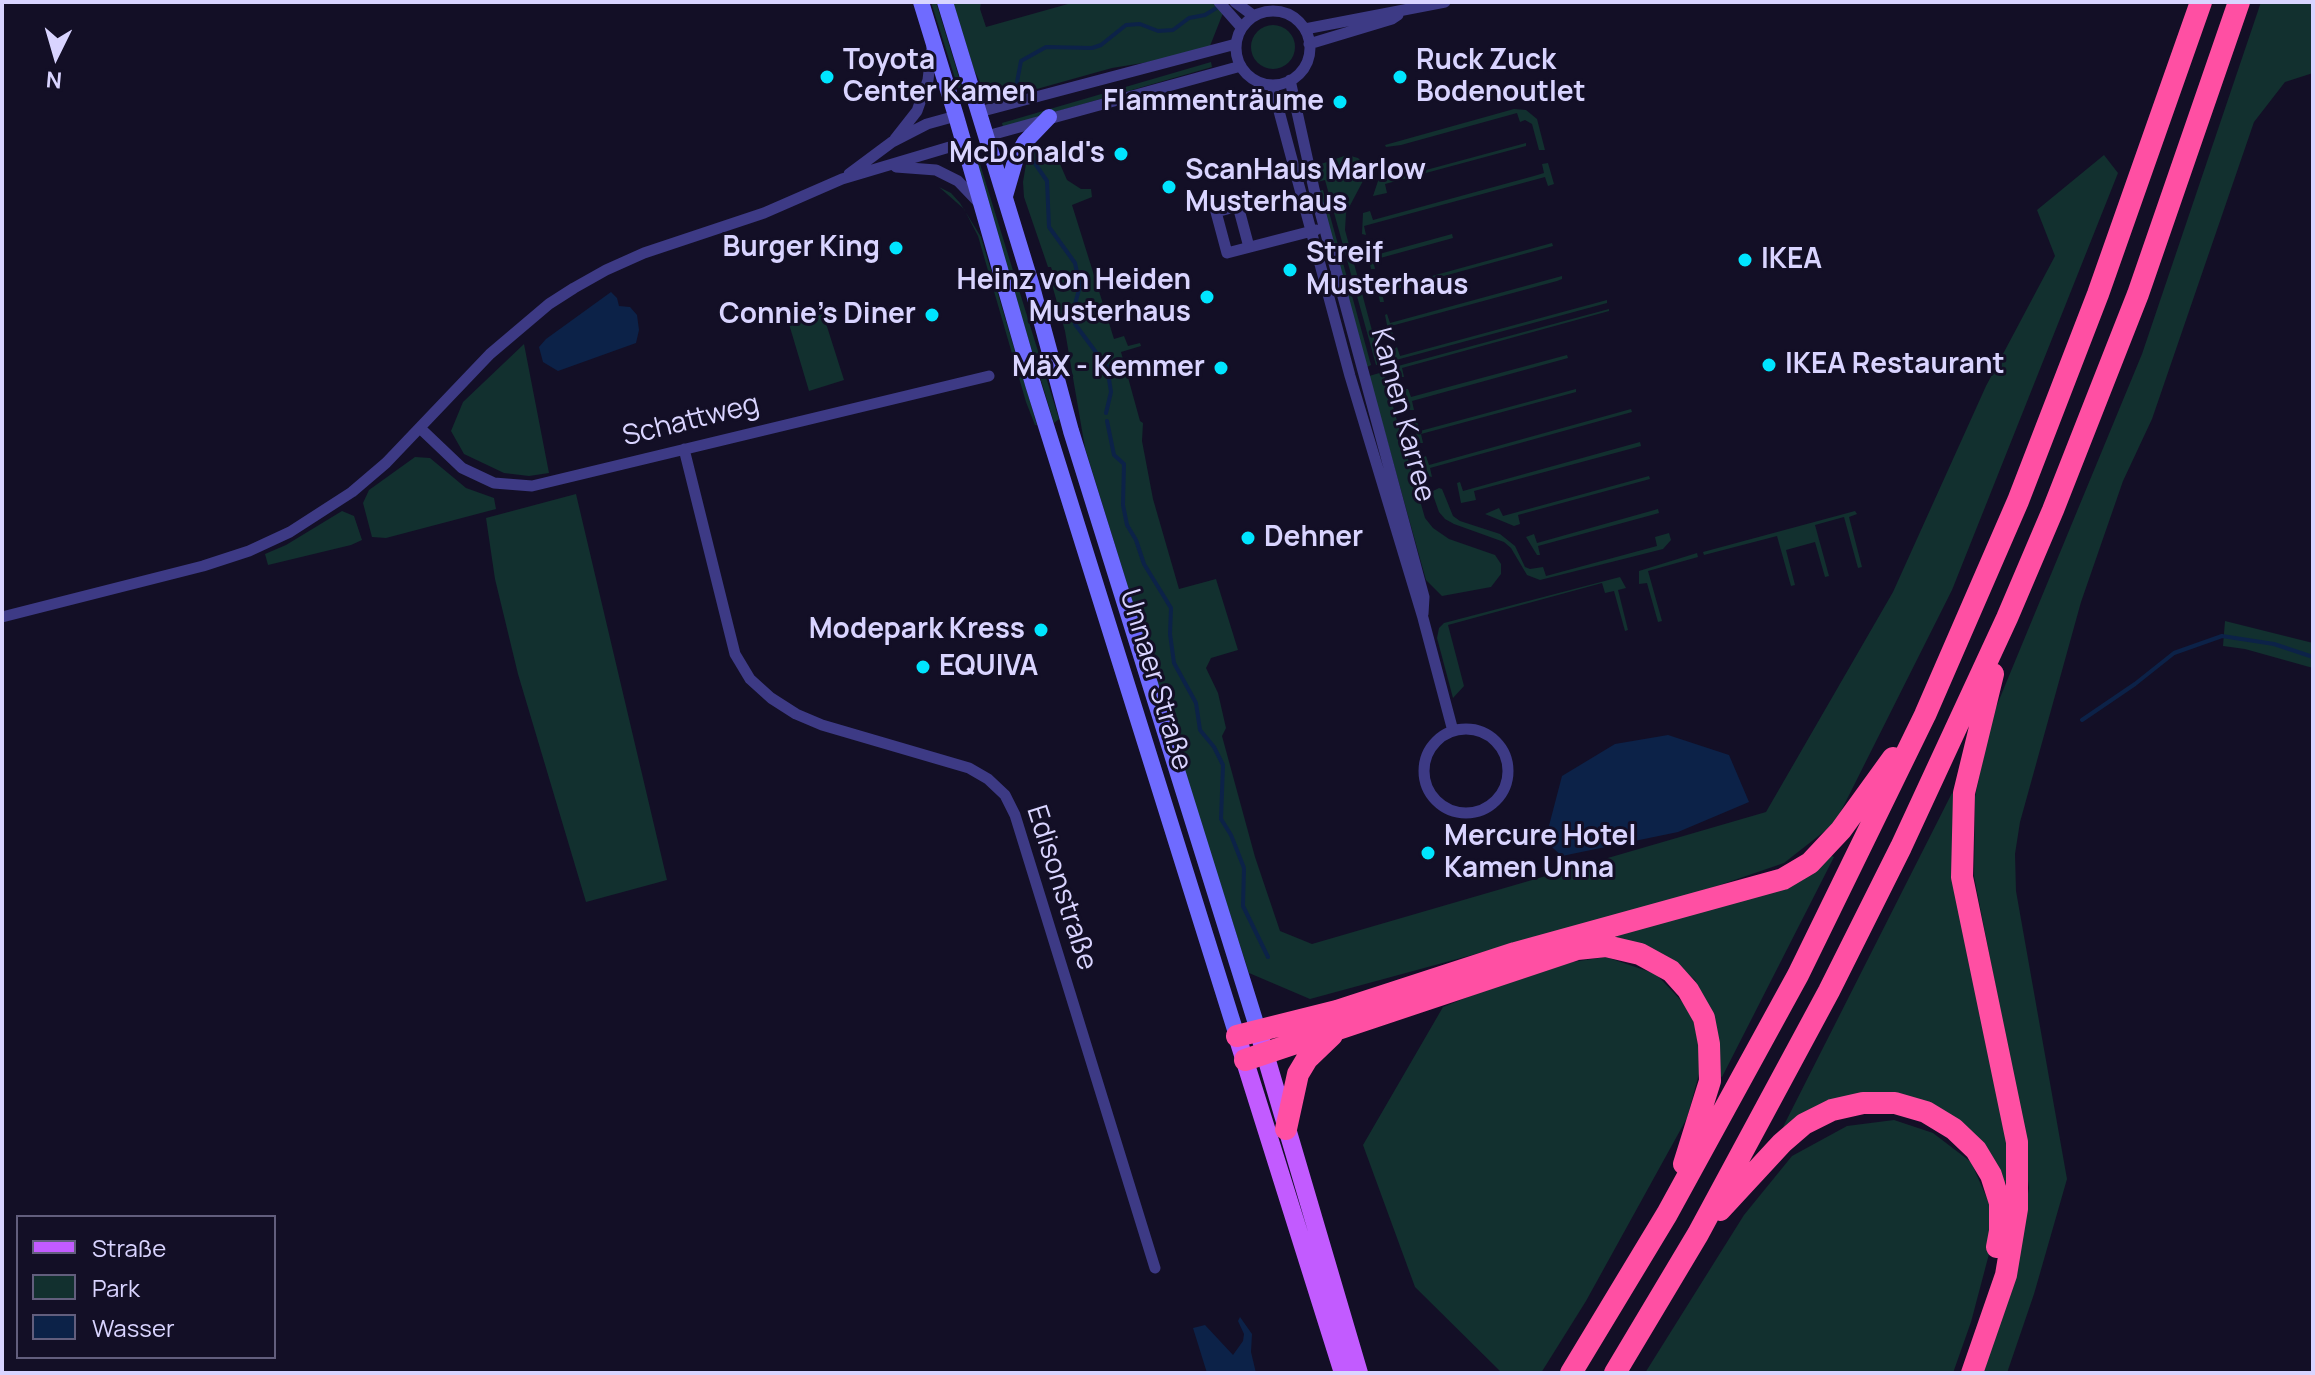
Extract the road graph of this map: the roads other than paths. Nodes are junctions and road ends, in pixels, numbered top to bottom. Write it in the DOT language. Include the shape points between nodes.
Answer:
graph roads {
  1 [pos="921,2"];
  2 [pos="945,2"];
  3 [pos="1445,2"];
  4 [pos="2201,2"];
  5 [pos="2239,2"];
  6 [pos="1226,5"];
  7 [pos="1402,12"];
  8 [pos="1254,16"];
  9 [pos="1242,28"];
  10 [pos="1305,29"];
  11 [pos="933,41"];
  12 [pos="1236,44"];
  13 [pos="1309,44"];
  14 [pos="1241,66"];
  15 [pos="1290,80"];
  16 [pos="1272,85"];
  17 [pos="979,112"];
  18 [pos="956,116"];
  19 [pos="1049,117"];
  20 [pos="987,136"];
  21 [pos="892,142"];
  22 [pos="963,143"];
  23 [pos="884,167"];
  24 [pos="842,179"];
  25 [pos="1005,198"];
  26 [pos="982,206"];
  27 [pos="1324,226"];
  28 [pos="1311,232"];
  29 [pos="1249,247"];
  30 [pos="989,376"];
  31 [pos="421,429"];
  32 [pos="684,449"];
  33 [pos="2,617"];
  34 [pos="1423,618"];
  35 [pos="2007,618"];
  36 [pos="1925,715"];
  37 [pos="1453,731"];
  38 [pos="1339,1029"];
  39 [pos="1247,1033"];
  40 [pos="1254,1057"];
  41 [pos="1286,1129"];
  42 [pos="1667,1214"];
  43 [pos="1698,1234"];
  44 [pos="1155,1268"];
  45 [pos="1343,1373"];
  46 [pos="1359,1373"];
  47 [pos="1571,1373"];
  48 [pos="1615,1373"];
  49 [pos="1961,1373"];
  50 [pos="1972,1373"];
  1 -- 11 [label="main road, Unnaer Straße"];
  2 -- 17 [label="main road, Unnaer Straße"];
  3 -- 7 [label="street"];
  4 -- 36 [label="highway" via="2024,486"];
  5 -- 35 [label="highway" via="2138,294"];
  6 -- 8 [label="street"];
  6 -- 9 [label="street"];
  7 -- 10 [label="street"];
  7 -- 13 [label="street"];
  8 -- 9 [label="street"];
  8 -- 10 [label="street" via="1286,13"];
  9 -- 12 [label="street"];
  10 -- 13 [label="street"];
  11 -- 18 [label="main road, Unnaer Straße"];
  11 -- 21 [label="street" via="917,111"];
  12 -- 14 [label="street"];
  12 -- 17 [label="street"];
  13 -- 15 [label="street" via="1307,63"];
  14 -- 16 [label="street" via="1254,79"];
  14 -- 19 [label="street"];
  15 -- 16 [label="street"];
  15 -- 27 [label="street, Kamen Karree"];
  16 -- 28 [label="street, Kamen Karree"];
  17 -- 18 [label="main road"];
  17 -- 20 [label="main road, Unnaer Straße"];
  18 -- 21 [label="street"];
  18 -- 22 [label="main road, Unnaer Straße"];
  19 -- 20 [label="street"];
  19 -- 25 [label="main road" via="1021,150"];
  20 -- 22 [label="main road"];
  20 -- 25 [label="main road, Unnaer Straße"];
  21 -- 24 [label="street"];
  22 -- 23 [label="street"];
  22 -- 26 [label="main road, Unnaer Straße"];
  23 -- 24 [label="street"];
  23 -- 26 [label="street" via="936,170 958,181"];
  24 -- 31 [label="street" via="764,213 644,253 574,288 490,354"];
  25 -- 39 [label="main road, Unnaer Straße"];
  26 -- 39 [label="main road, Unnaer Straße" via="1033,384"];
  27 -- 28 [label="street"];
  27 -- 34 [label="street, Kamen Karree" via="1424,597"];
  28 -- 29 [label="street"];
  28 -- 34 [label="street, Kamen Karree"];
  30 -- 32 [label="street, Schattweg"];
  31 -- 32 [label="street, Schattweg" via="462,468 512,487"];
  31 -- 33 [label="street" via="352,492 249,551"];
  32 -- 44 [label="street, Edisonstraße" via="735,654 750,679 796,714 969,768 1005,795"];
  34 -- 37 [label="street, Kamen Karree"];
  35 -- 43 [label="highway" via="1836,978"];
  35 -- 50 [label="highway" via="1964,793 1962,877 2017,1142 2017,1209 2006,1275"];
  36 -- 39 [label="highway" via="1841,830 1810,863 1783,879"];
  36 -- 42 [label="highway" via="1798,975"];
  37 -- 37 [label="street" via="1430,750 1424,768 1427,786 1445,807 1462,813 1480,811 1507,785 1506,756 1488,734"];
  38 -- 40 [label="highway"];
  38 -- 41 [label="highway" via="1298,1074"];
  38 -- 42 [label="highway" via="1577,949 1606,946 1640,954 1671,971 1704,1018 1710,1081"];
  39 -- 40 [label="main road, Unnaer Straße"];
  40 -- 41 [label="main road, Unnaer Straße"];
  40 -- 45 [label="main road, Unnaer Straße"];
  41 -- 46 [label="main road, Unnaer Straße"];
  42 -- 47 [label="highway"];
  43 -- 48 [label="highway"];
  43 -- 49 [label="highway" via="1804,1124 1863,1103 1895,1103 1926,1112 1976,1150 2000,1203 1988,1294"];
}
